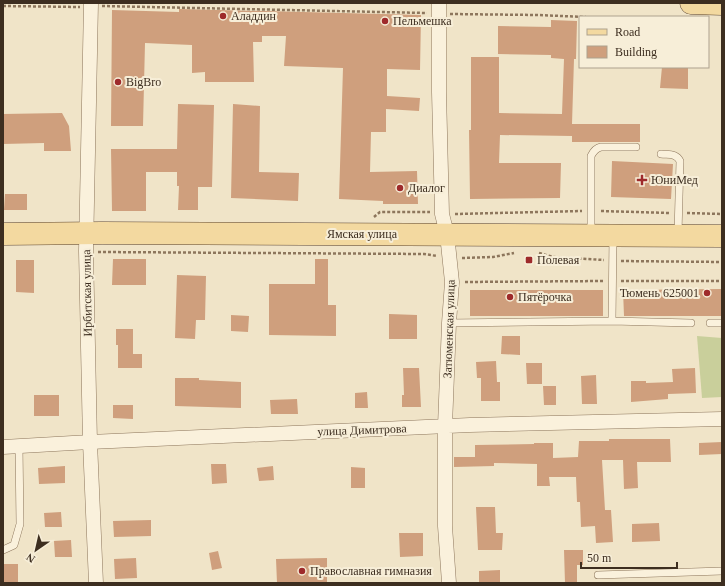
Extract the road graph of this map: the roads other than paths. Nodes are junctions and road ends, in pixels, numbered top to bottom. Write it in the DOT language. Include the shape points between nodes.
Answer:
graph roads {
  1 [pos="690,3"];
  2 [pos="722,4"];
  3 [pos="97,5"];
  4 [pos="438,9"];
  5 [pos="636,147"];
  6 [pos="661,154"];
  7 [pos="3,234"];
  8 [pos="447,234"];
  9 [pos="591,234"];
  10 [pos="613,235"];
  11 [pos="678,235"];
  12 [pos="722,236"];
  13 [pos="86,242"];
  14 [pos="612,321"];
  15 [pos="449,323"];
  16 [pos="691,323"];
  17 [pos="710,323"];
  18 [pos="722,323"];
  19 [pos="722,419"];
  20 [pos="445,426"];
  21 [pos="90,442"];
  22 [pos="19,446"];
  23 [pos="3,447"];
  24 [pos="3,550"];
  25 [pos="722,571"];
  26 [pos="598,575"];
  27 [pos="96,583"];
  28 [pos="449,583"];
  1 -- 2 [label="main road"];
  3 -- 13 [label="street, Ирбитская улица"];
  4 -- 8 [label="street, Затюменская улица" via="442,214"];
  5 -- 9 [label="lane" via="601,147 592,154"];
  6 -- 11 [label="lane" via="673,155 680,161"];
  7 -- 13 [label="main road, Ямская улица"];
  8 -- 9 [label="main road, Ямская улица"];
  8 -- 13 [label="main road, Ямская улица"];
  8 -- 15 [label="street, Затюменская улица" via="452,282"];
  9 -- 10 [label="main road, Ямская улица"];
  10 -- 11 [label="main road, Ямская улица"];
  10 -- 14 [label="lane"];
  11 -- 12 [label="main road, Ямская улица"];
  13 -- 21 [label="street, Ирбитская улица"];
  14 -- 15 [label="lane"];
  14 -- 16 [label="lane"];
  15 -- 20 [label="street, Затюменская улица"];
  17 -- 18 [label="lane"];
  19 -- 20 [label="street, улица Димитрова"];
  20 -- 21 [label="street, улица Димитрова"];
  20 -- 28 [label="street, Затюменская улица" via="445,526"];
  21 -- 22 [label="street, улица Димитрова"];
  21 -- 27 [label="street, Ирбитская улица"];
  22 -- 23 [label="street, улица Димитрова"];
  22 -- 24 [label="lane" via="20,524 14,545"];
  25 -- 26 [label="lane"];
}
